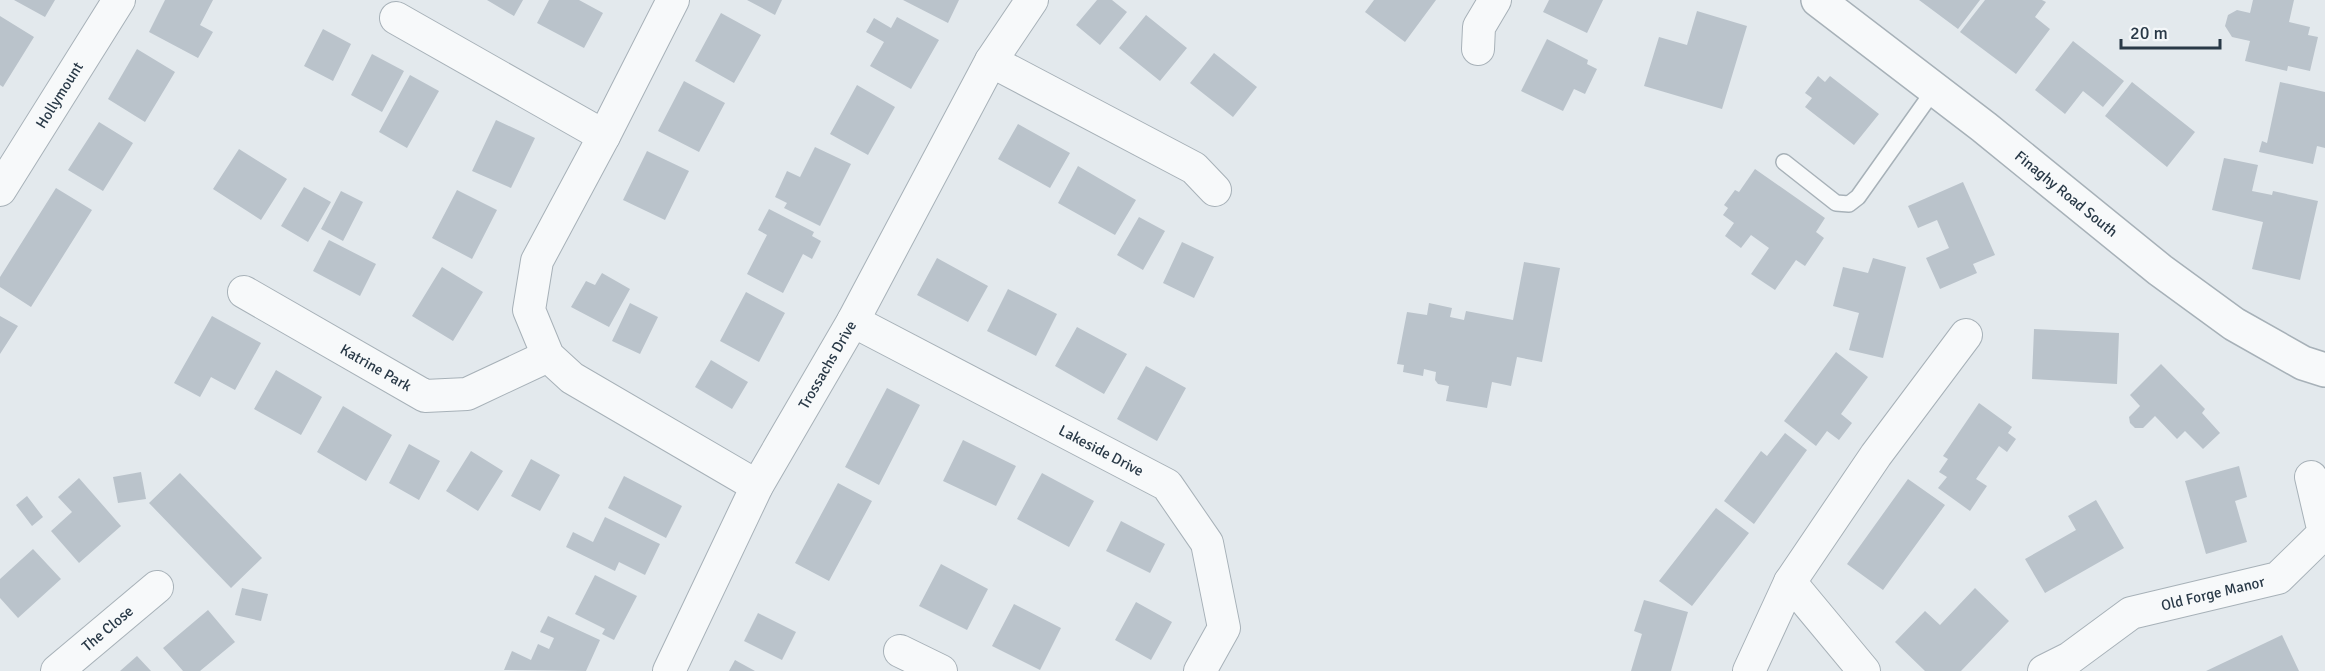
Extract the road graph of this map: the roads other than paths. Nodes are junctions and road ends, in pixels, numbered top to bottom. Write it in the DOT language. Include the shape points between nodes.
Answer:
graph roads {
  1 [pos="119,0"];
  2 [pos="673,0"];
  3 [pos="1032,0"];
  4 [pos="1495,0"];
  5 [pos="1827,3"];
  6 [pos="396,18"];
  7 [pos="1478,49"];
  8 [pos="991,61"];
  9 [pos="1934,90"];
  10 [pos="604,136"];
  11 [pos="1784,162"];
  12 [pos="0,190"];
  13 [pos="1215,190"];
  14 [pos="244,292"];
  15 [pos="853,321"];
  16 [pos="1966,335"];
  17 [pos="548,356"];
  18 [pos="2325,370"];
  19 [pos="2311,477"];
  20 [pos="757,486"];
  21 [pos="1790,582"];
  22 [pos="157,586"];
  23 [pos="900,651"];
  24 [pos="57,671"];
  25 [pos="669,671"];
  26 [pos="941,671"];
  27 [pos="1200,671"];
  28 [pos="1749,671"];
  29 [pos="1864,671"];
  30 [pos="2044,671"];
  1 -- 12 [label="street, Hollymount"];
  2 -- 10 [label="street"];
  3 -- 8 [label="street, Trossachs Drive"];
  4 -- 7 [label="street" via="1479,27"];
  5 -- 9 [label="street, Finaghy Road South"];
  6 -- 10 [label="street"];
  8 -- 13 [label="street" via="1194,168"];
  8 -- 15 [label="street, Trossachs Drive"];
  9 -- 11 [label="lane" via="1849,204 1836,203"];
  9 -- 18 [label="street, Finaghy Road South" via="2234,324 2303,363"];
  10 -- 17 [label="street" via="537,261 529,310"];
  14 -- 17 [label="street, Katrine Park" via="425,396 467,394"];
  15 -- 20 [label="street, Trossachs Drive"];
  15 -- 27 [label="street, Lakeside Drive" via="1167,485 1207,543 1224,628"];
  16 -- 21 [label="street" via="1876,455"];
  17 -- 20 [label="street" via="572,378"];
  19 -- 30 [label="street, Old Forge Manor" via="2324,533 2278,578 2131,613 2070,658"];
  20 -- 25 [label="street, Trossachs Drive"];
  21 -- 28 [label="street"];
  21 -- 29 [label="street"];
  22 -- 24 [label="street, The Close"];
  23 -- 26 [label="street"];
}
